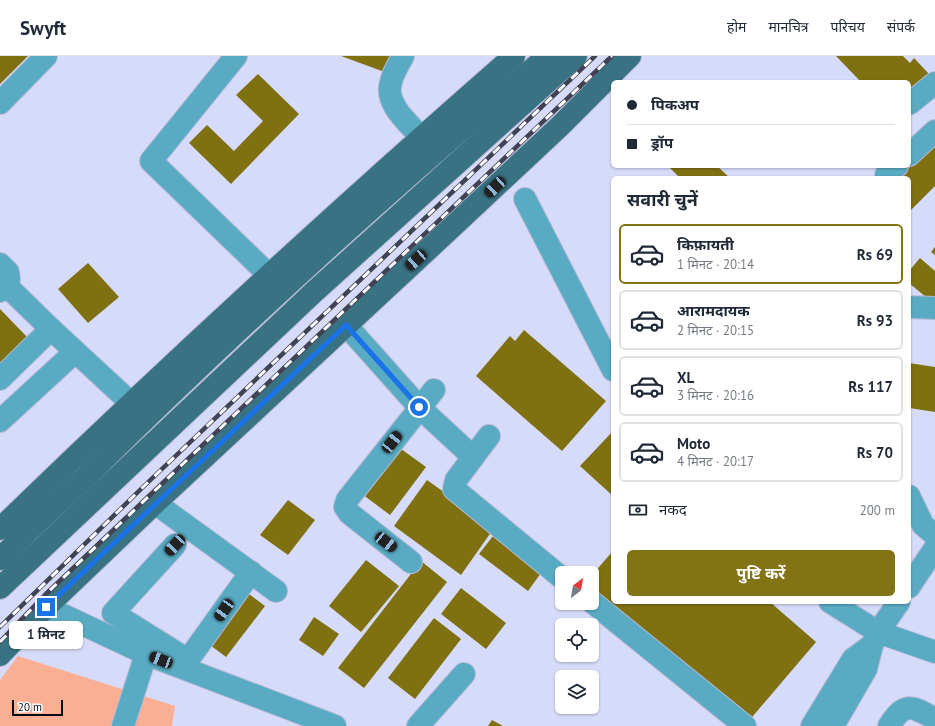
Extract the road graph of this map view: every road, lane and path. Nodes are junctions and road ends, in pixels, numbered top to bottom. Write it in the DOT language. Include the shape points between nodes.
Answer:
graph roads {
  1 [pos="46,56"];
  2 [pos="236,56"];
  3 [pos="403,56"];
  4 [pos="514,56"];
  5 [pos="548,56"];
  6 [pos="576,56"];
  7 [pos="630,56"];
  8 [pos="933,89"];
  9 [pos="0,103"];
  10 [pos="911,103"];
  11 [pos="935,131"];
  12 [pos="421,137"];
  13 [pos="911,153"];
  14 [pos="525,199"];
  15 [pos="0,264"];
  16 [pos="269,275"];
  17 [pos="3,288"];
  18 [pos="911,307"];
  19 [pos="935,308"];
  20 [pos="346,325"];
  21 [pos="51,329"];
  22 [pos="75,352"];
  23 [pos="611,366"];
  24 [pos="0,379"];
  25 [pos="434,390"];
  26 [pos="130,403"];
  27 [pos="419,407"];
  28 [pos="0,421"];
  29 [pos="489,436"];
  30 [pos="473,457"];
  31 [pos="911,500"];
  32 [pos="155,503"];
  33 [pos="0,529"];
  34 [pos="935,534"];
  35 [pos="175,545"];
  36 [pos="935,548"];
  37 [pos="0,559"];
  38 [pos="411,562"];
  39 [pos="250,572"];
  40 [pos="555,572"];
  41 [pos="911,584"];
  42 [pos="0,588"];
  43 [pos="276,591"];
  44 [pos="832,604"];
  45 [pos="898,604"];
  46 [pos="46,607"];
  47 [pos="599,608"];
  48 [pos="875,638"];
  49 [pos="935,652"];
  50 [pos="146,654"];
  51 [pos="0,655"];
  52 [pos="464,674"];
  53 [pos="935,719"];
  54 [pos="123,726"];
  55 [pos="335,726"];
  56 [pos="418,726"];
  57 [pos="745,726"];
  58 [pos="812,726"];
  59 [pos="833,726"];
  60 [pos="889,726"];
  1 -- 9 [label="street"];
  2 -- 16 [label="street" via="151,161"];
  3 -- 12 [label="street" via="390,83 390,97 397,110"];
  4 -- 12 [label="main road"];
  5 -- 37 [label="main road" via="302,270"];
  6 -- 42 [label="main road" via="315,291"];
  7 -- 20 [label="main road" via="512,171"];
  8 -- 10 [label="street"];
  11 -- 13 [label="street"];
  12 -- 16 [label="main road"];
  14 -- 23 [label="street"];
  15 -- 17 [label="street" via="8,272 9,279"];
  16 -- 26 [label="main road"];
  17 -- 21 [label="street"];
  18 -- 19 [label="street"];
  20 -- 27 [label="street"];
  20 -- 32 [label="main road"];
  21 -- 22 [label="street"];
  21 -- 24 [label="street"];
  22 -- 26 [label="street"];
  22 -- 28 [label="street"];
  25 -- 27 [label="street"];
  26 -- 33 [label="main road"];
  27 -- 30 [label="street"];
  27 -- 38 [label="street" via="347,500 345,507 349,513"];
  29 -- 30 [label="street"];
  30 -- 40 [label="street" via="456,480 454,489"];
  31 -- 34 [label="street" via="923,525"];
  32 -- 39 [label="street"];
  32 -- 46 [label="main road"];
  35 -- 39 [label="street" via="113,613 188,660"];
  36 -- 41 [label="street"];
  39 -- 43 [label="street"];
  44 -- 48 [label="street"];
  45 -- 48 [label="street"];
  46 -- 50 [label="street"];
  46 -- 51 [label="main road"];
  47 -- 57 [label="street"];
  48 -- 49 [label="street"];
  48 -- 58 [label="street" via="853,659"];
  48 -- 59 [label="street" via="866,670"];
  50 -- 54 [label="street"];
  50 -- 55 [label="street"];
  52 -- 56 [label="street"];
  53 -- 60 [label="street" via="914,708 905,708 896,714"];
}
